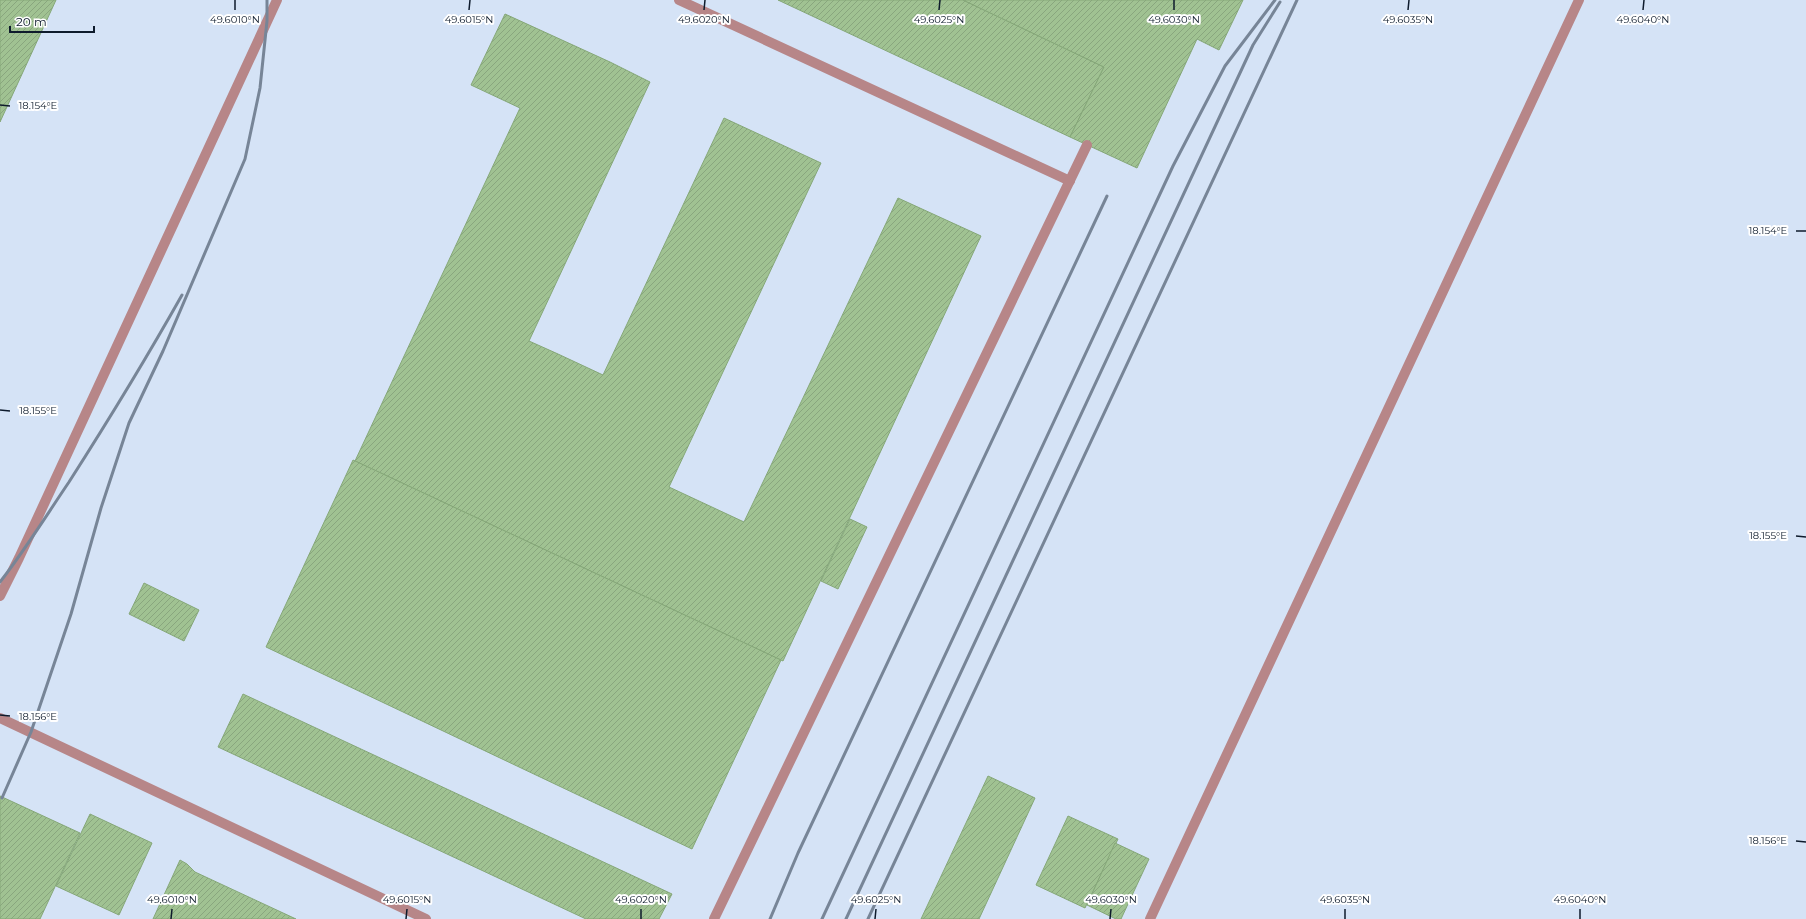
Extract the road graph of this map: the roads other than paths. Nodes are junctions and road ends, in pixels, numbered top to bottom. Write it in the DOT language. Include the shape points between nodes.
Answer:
graph roads {
  1 [pos="277,0"];
  2 [pos="679,0"];
  3 [pos="1579,0"];
  4 [pos="1087,144"];
  5 [pos="1070,181"];
  6 [pos="0,596"];
  7 [pos="0,718"];
  8 [pos="426,919"];
  9 [pos="714,919"];
  10 [pos="1150,919"];
  1 -- 6 [label="lane"];
  2 -- 5 [label="lane"];
  3 -- 10 [label="lane"];
  4 -- 5 [label="lane"];
  5 -- 9 [label="lane"];
  7 -- 8 [label="lane"];
}
